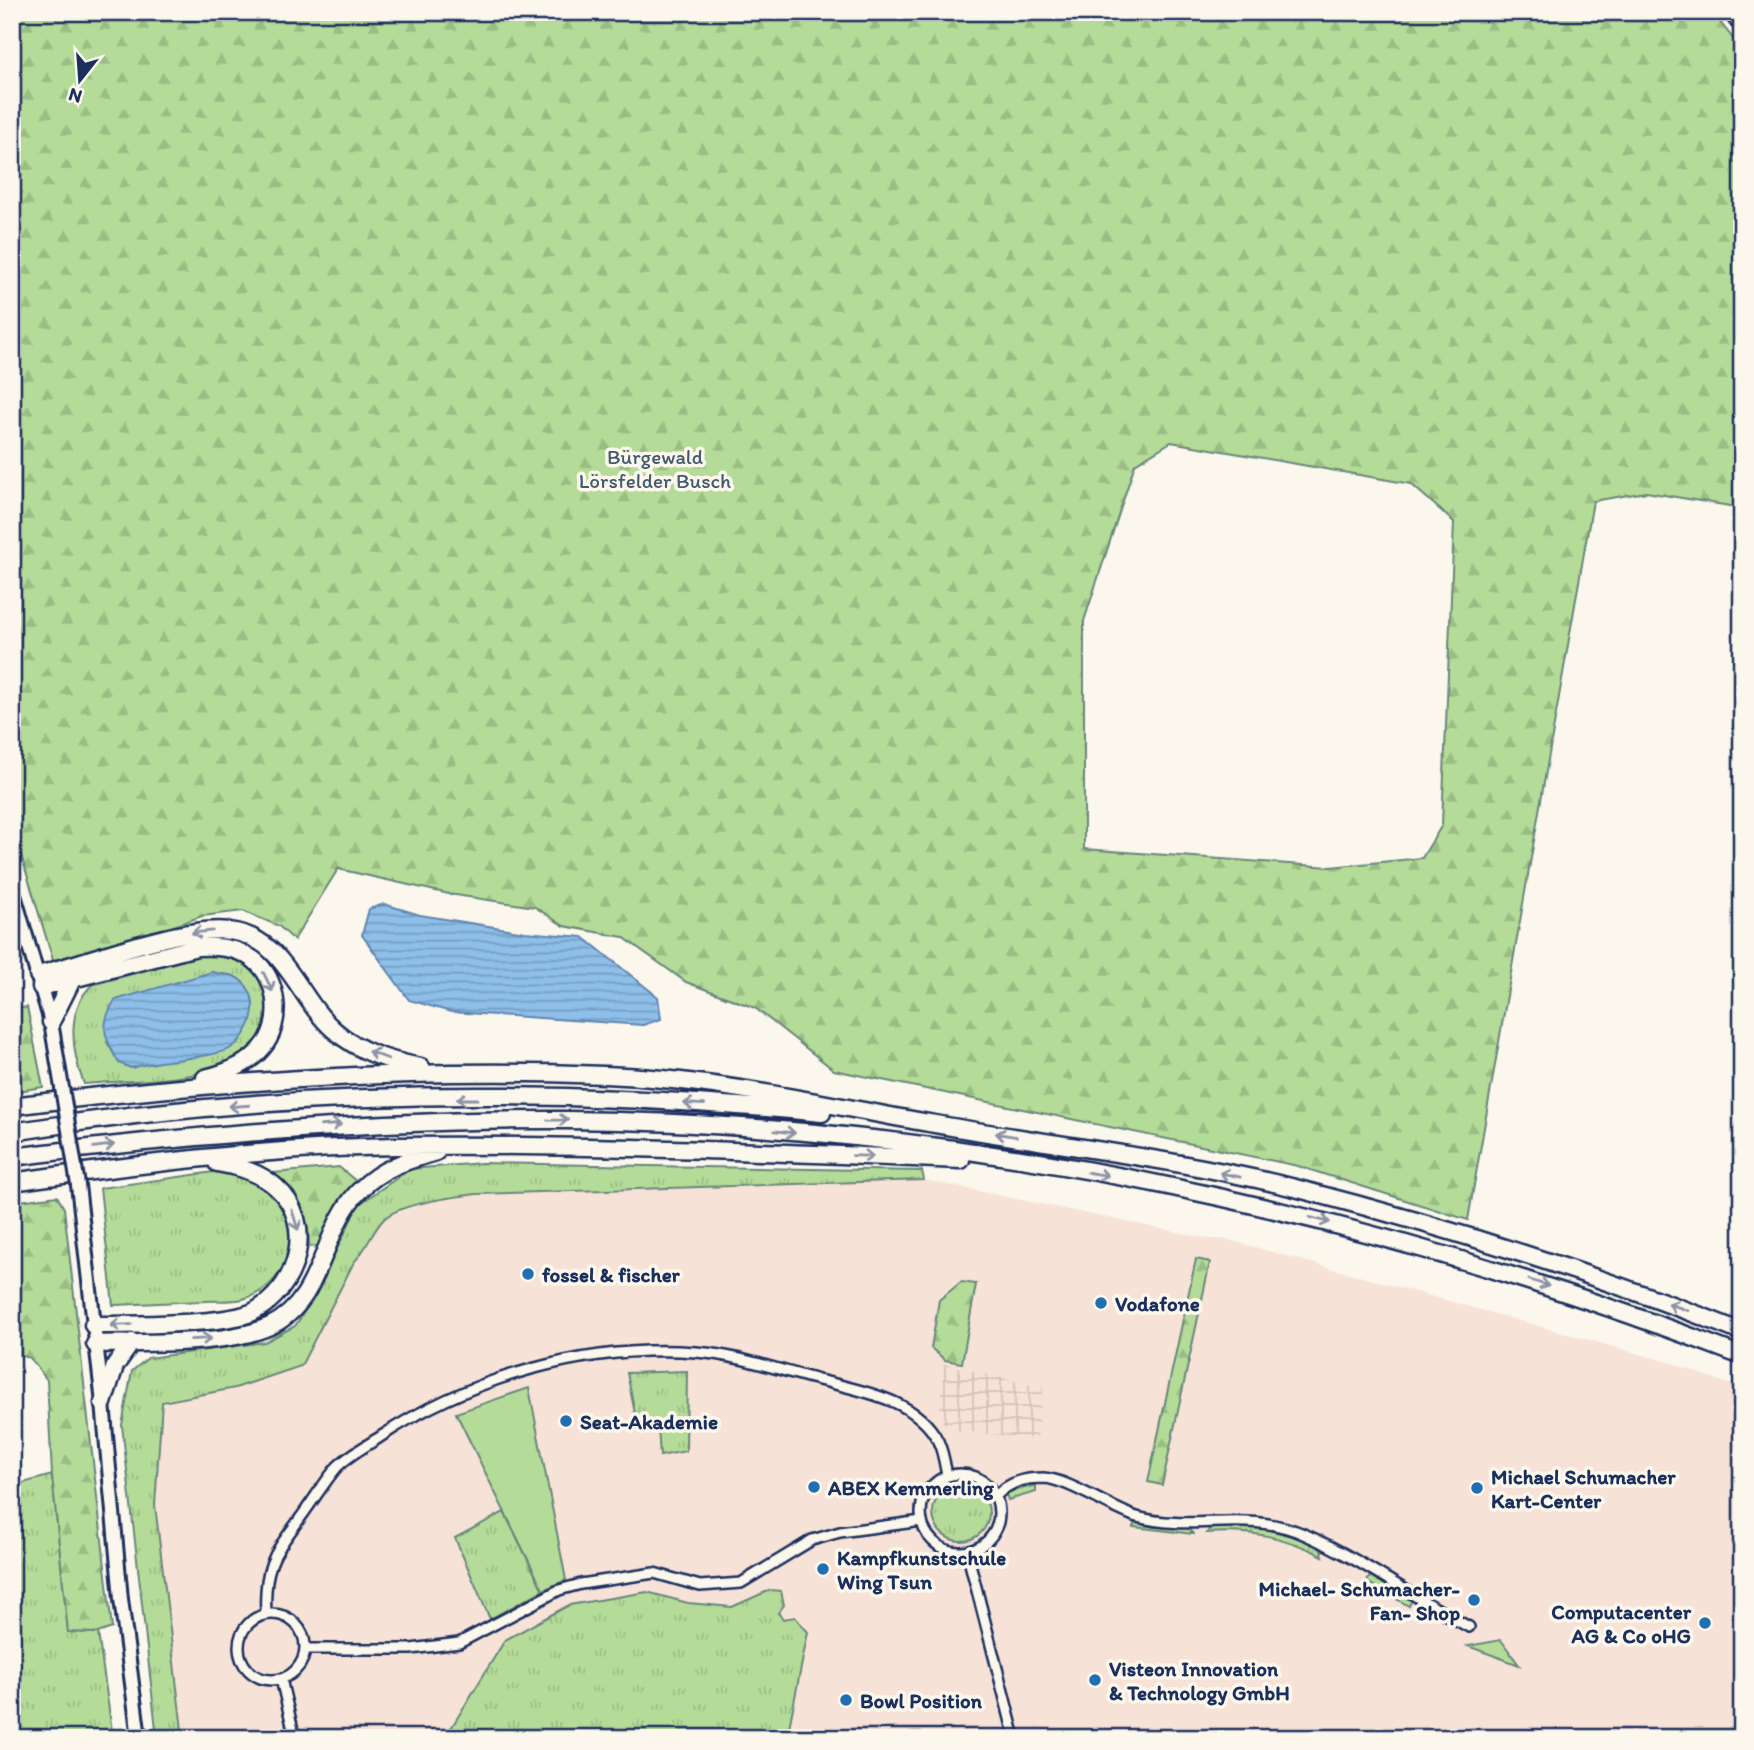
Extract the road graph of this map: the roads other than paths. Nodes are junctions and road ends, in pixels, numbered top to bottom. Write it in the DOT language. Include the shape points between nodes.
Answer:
graph roads {
  1 [pos="1727,12"];
  2 [pos="1742,29"];
  3 [pos="12,888"];
  4 [pos="72,978"];
  5 [pos="40,981"];
  6 [pos="51,1022"];
  7 [pos="444,1072"];
  8 [pos="176,1086"];
  9 [pos="12,1105"];
  10 [pos="933,1124"];
  11 [pos="12,1132"];
  12 [pos="452,1147"];
  13 [pos="12,1157"];
  14 [pos="187,1160"];
  15 [pos="1030,1163"];
  16 [pos="12,1182"];
  17 [pos="93,1325"];
  18 [pos="1742,1332"];
  19 [pos="132,1342"];
  20 [pos="95,1344"];
  21 [pos="1742,1356"];
  22 [pos="103,1403"];
  23 [pos="947,1476"];
  24 [pos="996,1496"];
  25 [pos="922,1521"];
  26 [pos="967,1552"];
  27 [pos="266,1614"];
  28 [pos="1469,1627"];
  29 [pos="305,1648"];
  30 [pos="281,1679"];
  31 [pos="139,1738"];
  32 [pos="295,1738"];
  33 [pos="1015,1738"];
  1 -- 2 [label="street"];
  3 -- 5 [label="main road"];
  4 -- 5 [label="highway"];
  4 -- 6 [label="highway"];
  4 -- 8 [label="highway, one-way" via="197,947 221,946 256,961 275,999 273,1027 263,1048 225,1073"];
  5 -- 6 [label="main road"];
  7 -- 5 [label="highway, one-way" via="393,1061 355,1046 332,1029 273,951 250,936 229,931 200,930"];
  6 -- 17 [label="main road, bridge" via="78,1185"];
  7 -- 8 [label="highway"];
  7 -- 10 [label="highway" via="686,1081"];
  8 -- 9 [label="highway"];
  10 -- 11 [label="highway, one-way" via="763,1108 587,1099 345,1099 171,1111"];
  18 -- 10 [label="highway, one-way" via="1580,1272 1292,1188 1128,1154"];
  12 -- 14 [label="highway" via="395,1146"];
  12 -- 15 [label="highway, one-way"];
  19 -- 12 [label="highway, one-way" via="225,1337 272,1325 301,1300 338,1219 359,1191 396,1165"];
  13 -- 15 [label="highway, one-way" via="344,1124 570,1120 930,1146"];
  14 -- 16 [label="highway"];
  14 -- 17 [label="highway, one-way" via="251,1171 284,1195 299,1235 287,1281 269,1302 237,1317"];
  15 -- 21 [label="highway, one-way" via="1269,1207 1386,1237 1561,1290"];
  17 -- 20 [label="main road"];
  19 -- 20 [label="highway"];
  19 -- 22 [label="highway" via="115,1366"];
  20 -- 22 [label="main road"];
  22 -- 31 [label="main road"];
  23 -- 24 [label="street" via="970,1475"];
  23 -- 25 [label="street" via="924,1499"];
  23 -- 27 [label="street" via="939,1441 926,1423 910,1410 874,1395 698,1352 645,1351 594,1357 473,1389 401,1423 355,1453 337,1468 272,1557 265,1584"];
  24 -- 26 [label="street" via="995,1531"];
  24 -- 28 [label="street" via="1019,1480 1047,1478 1135,1516 1170,1524 1236,1519 1275,1524 1306,1535"];
  25 -- 26 [label="street" via="934,1542"];
  25 -- 29 [label="street" via="812,1540 741,1583 700,1586 654,1573 581,1584 559,1590 459,1643 411,1650"];
  26 -- 33 [label="street"];
  27 -- 29 [label="street" via="294,1622"];
  27 -- 30 [label="street" via="247,1624 239,1655 250,1673 270,1681"];
  29 -- 30 [label="street" via="298,1668"];
  30 -- 32 [label="street"];
}
